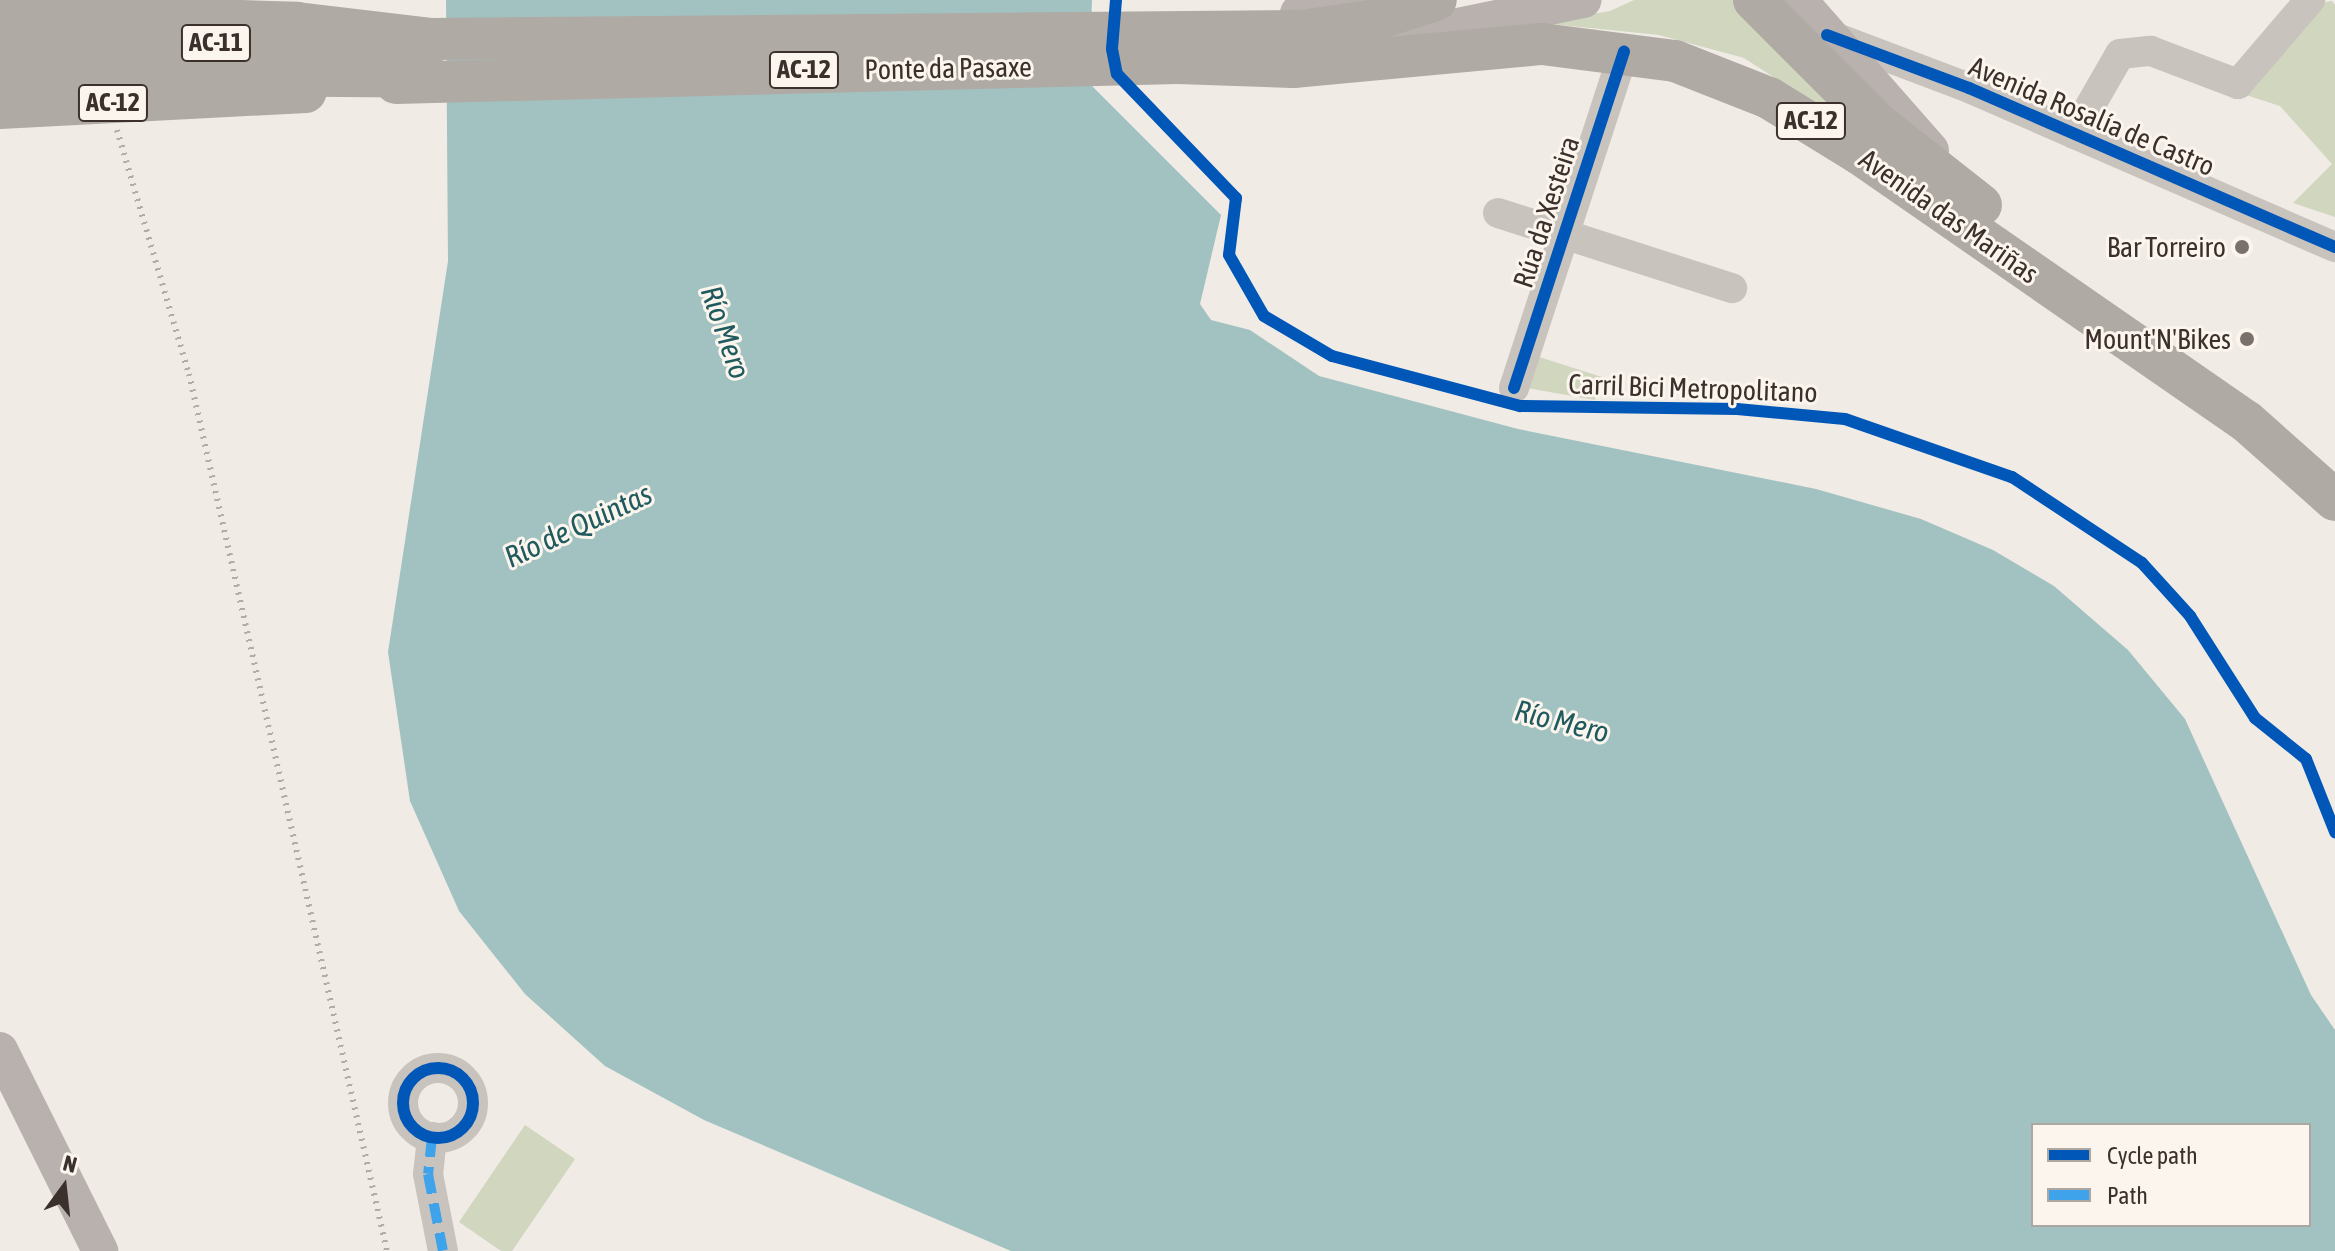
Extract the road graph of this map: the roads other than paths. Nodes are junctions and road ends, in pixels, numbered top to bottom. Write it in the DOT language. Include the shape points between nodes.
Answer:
graph roads {
  1 [pos="1359,0"];
  2 [pos="1584,0"];
  3 [pos="1754,0"];
  4 [pos="1799,0"];
  5 [pos="2310,0"];
  6 [pos="0,13"];
  7 [pos="1443,13"];
  8 [pos="1827,35"];
  9 [pos="0,41"];
  10 [pos="1178,47"];
  11 [pos="1624,51"];
  12 [pos="431,58"];
  13 [pos="0,73"];
  14 [pos="0,108"];
  15 [pos="2074,134"];
  16 [pos="1977,203"];
  17 [pos="1498,213"];
  18 [pos="1564,235"];
  19 [pos="2335,247"];
  20 [pos="1732,288"];
  21 [pos="1514,388"];
  22 [pos="2335,468"];
  23 [pos="2335,500"];
  24 [pos="0,1050"];
  25 [pos="0,1092"];
  26 [pos="432,1137"];
  27 [pos="74,1233"];
  28 [pos="100,1251"];
  29 [pos="443,1251"];
  1 -- 10 [label="main road"];
  2 -- 7 [label="main road"];
  3 -- 16 [label="highway, Avenida das Mariñas / AC-12" via="1878,124"];
  4 -- 8 [label="main road"];
  5 -- 15 [label="street" via="2238,84 2151,51 2120,54"];
  6 -- 12 [label="highway, AC-11, bridge" via="221,18"];
  7 -- 10 [label="highway, AC-12"];
  8 -- 15 [label="street, Avenida Rosalía de Castro"];
  8 -- 16 [label="main road"];
  9 -- 12 [label="highway, AC-11, bridge" via="364,45"];
  10 -- 11 [label="highway, Avenida das Mariñas / AC-12" via="1293,67 1542,44"];
  10 -- 12 [label="highway, Ponte da Pasaxe / AC-12"];
  11 -- 18 [label="street, Rúa da Xesteira"];
  11 -- 23 [label="highway, Avenida das Mariñas / AC-12" via="1722,76 1811,122 2246,421"];
  12 -- 13 [label="highway, AC-11, bridge"];
  12 -- 14 [label="highway, AC-12, bridge" via="226,98"];
  15 -- 19 [label="street, Avenida Rosalía de Castro"];
  16 -- 22 [label="highway, Avenida das Mariñas / AC-12" via="2300,434"];
  17 -- 18 [label="street, Rúa da Xesteira"];
  18 -- 20 [label="street, Rúa da Xesteira"];
  18 -- 21 [label="street, Rúa da Xesteira"];
  24 -- 27 [label="main road"];
  25 -- 27 [label="main road"];
  26 -- 29 [label="street" via="428,1174"];
  27 -- 28 [label="main road"];
}
